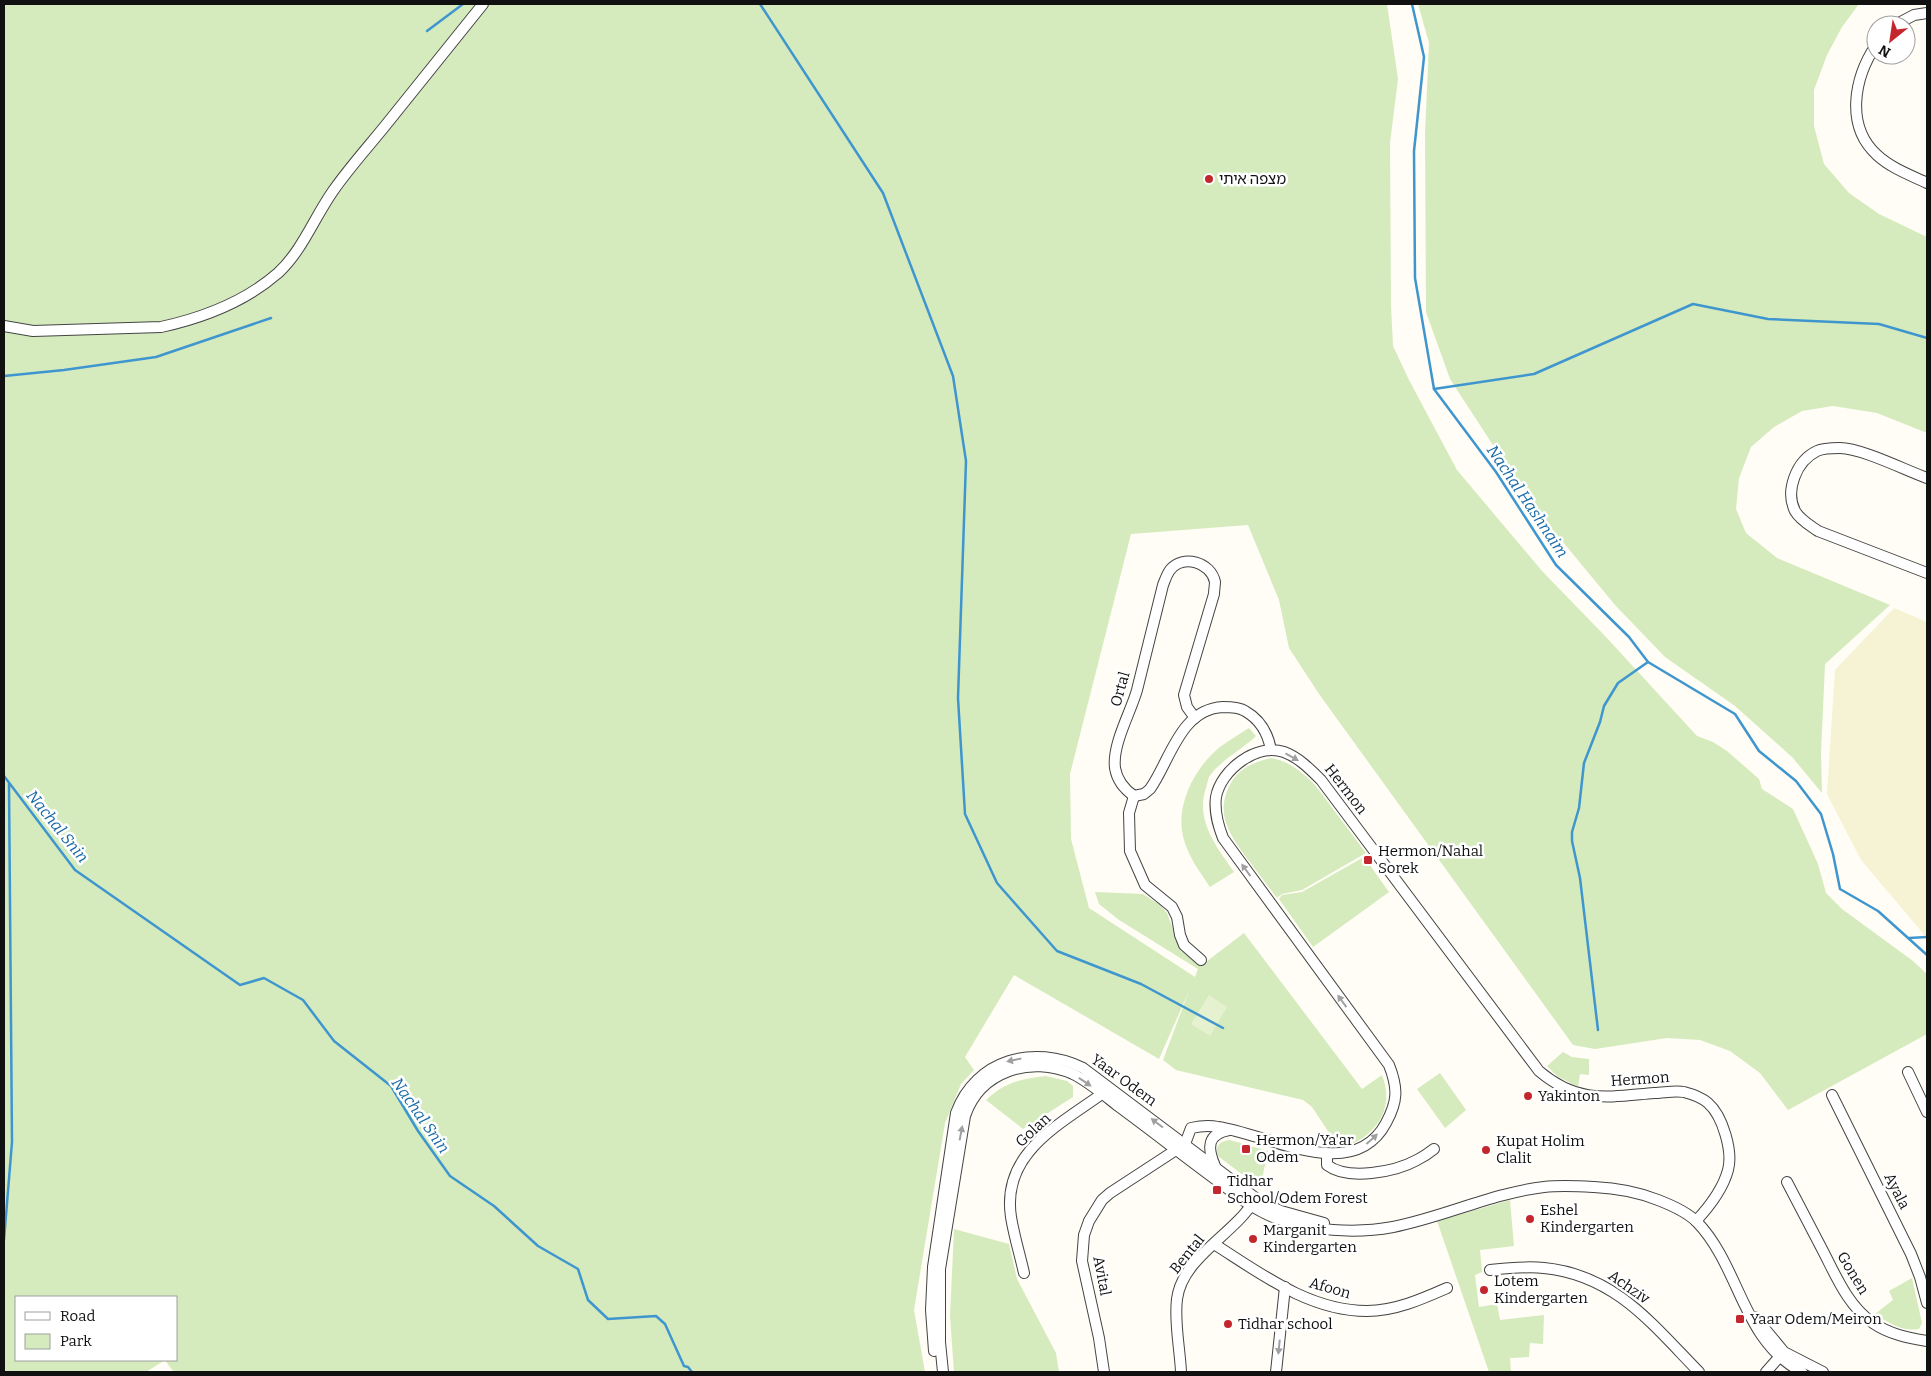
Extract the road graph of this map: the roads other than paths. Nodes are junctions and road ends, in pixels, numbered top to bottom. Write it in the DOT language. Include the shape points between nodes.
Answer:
graph roads {
  1 [pos="483,4"];
  2 [pos="1927,12"];
  3 [pos="1914,15"];
  4 [pos="1866,65"];
  5 [pos="1927,183"];
  6 [pos="4,326"];
  7 [pos="1927,478"];
  8 [pos="1927,574"];
  9 [pos="1195,718"];
  10 [pos="1271,750"];
  11 [pos="1134,796"];
  12 [pos="1201,960"];
  13 [pos="1908,1072"];
  14 [pos="1106,1091"];
  15 [pos="1832,1095"];
  16 [pos="1927,1112"];
  17 [pos="1231,1130"];
  18 [pos="1181,1147"];
  19 [pos="1434,1149"];
  20 [pos="1327,1154"];
  21 [pos="1215,1167"];
  22 [pos="1787,1182"];
  23 [pos="1254,1202"];
  24 [pos="1696,1221"];
  25 [pos="1214,1244"];
  26 [pos="1490,1270"];
  27 [pos="1024,1274"];
  28 [pos="1285,1287"];
  29 [pos="1448,1288"];
  30 [pos="1927,1303"];
  31 [pos="1927,1341"];
  32 [pos="1782,1355"];
  33 [pos="936,1372"];
  34 [pos="943,1372"];
  35 [pos="1104,1372"];
  36 [pos="1181,1372"];
  37 [pos="1276,1372"];
  38 [pos="1699,1372"];
  39 [pos="1766,1372"];
  40 [pos="1802,1372"];
  41 [pos="1823,1372"];
  1 -- 6 [label="street" via="333,191 295,253 265,284 217,309 161,327 33,331"];
  2 -- 3 [label="street"];
  4 -- 5 [label="street" via="1856,98 1857,120 1865,141 1890,165"];
  7 -- 8 [label="street" via="1856,451 1829,448 1817,451 1805,460 1792,483 1795,512 1818,531"];
  9 -- 10 [label="street" via="1216,708 1243,709 1263,726 1269,736"];
  9 -- 11 [label="street" via="1176,741 1150,789"];
  9 -- 11 [label="street, Ortal" via="1184,695 1215,582 1211,572 1192,561 1179,562 1171,569 1163,585 1116,754 1115,768 1120,782"];
  20 -- 10 [label="street, one-way" via="1358,1150 1372,1141 1392,1112 1395,1080 1389,1065 1223,838 1217,823 1217,795 1229,772 1243,760"];
  10 -- 24 [label="street, Hermon, one-way" via="1297,759 1321,780 1535,1066 1554,1084 1568,1091 1604,1097 1683,1092 1708,1104 1728,1141 1730,1156 1728,1170 1714,1198"];
  11 -- 12 [label="street" via="1129,813 1130,851 1145,885 1172,907 1184,945"];
  13 -- 16 [label="street"];
  14 -- 18 [label="street, Yaar Odem"];
  14 -- 27 [label="street, Golan" via="1035,1144 1015,1173 1010,1194 1011,1217"];
  14 -- 33 [label="street, Yaar Odem, one-way" via="1088,1072 1072,1063 1051,1058 1026,1058 1006,1062 986,1072 964,1096 954,1122 933,1267 931,1310"];
  34 -- 14 [label="street, Yaar Odem, one-way" via="940,1269 961,1131 972,1100 992,1079 1009,1071 1031,1067 1064,1071"];
  15 -- 30 [label="street, Ayala" via="1911,1254"];
  17 -- 18 [label="street" via="1217,1126 1191,1128"];
  17 -- 20 [label="street"];
  17 -- 21 [label="street" via="1220,1132 1210,1144"];
  18 -- 21 [label="street, Yaar Odem"];
  18 -- 23 [label="street, Yaar Odem"];
  18 -- 35 [label="street, Avital" via="1106,1196 1094,1210 1084,1236 1082,1261"];
  19 -- 20 [label="street" via="1417,1161 1393,1170 1366,1173 1333,1170 1326,1165"];
  21 -- 23 [label="street, Yaar Odem"];
  22 -- 31 [label="street, Gonen" via="1842,1287 1862,1314 1890,1331"];
  23 -- 24 [label="street, Yaar Odem" via="1349,1230 1392,1227 1541,1187 1578,1185 1648,1196"];
  23 -- 25 [label="street, Bental"];
  24 -- 32 [label="street, Yaar Odem" via="1715,1245 1743,1303"];
  25 -- 28 [label="street, Afoon"];
  25 -- 36 [label="street, Bental" via="1190,1269 1178,1294"];
  26 -- 38 [label="street, Achziv" via="1543,1268 1564,1271 1604,1286 1641,1313"];
  28 -- 29 [label="street, Afoon" via="1321,1304 1368,1311 1416,1301"];
  28 -- 37 [label="street, one-way"];
  32 -- 39 [label="street"];
  32 -- 40 [label="street, Yaar Odem"];
  32 -- 41 [label="street, Yaar Odem"];
}
